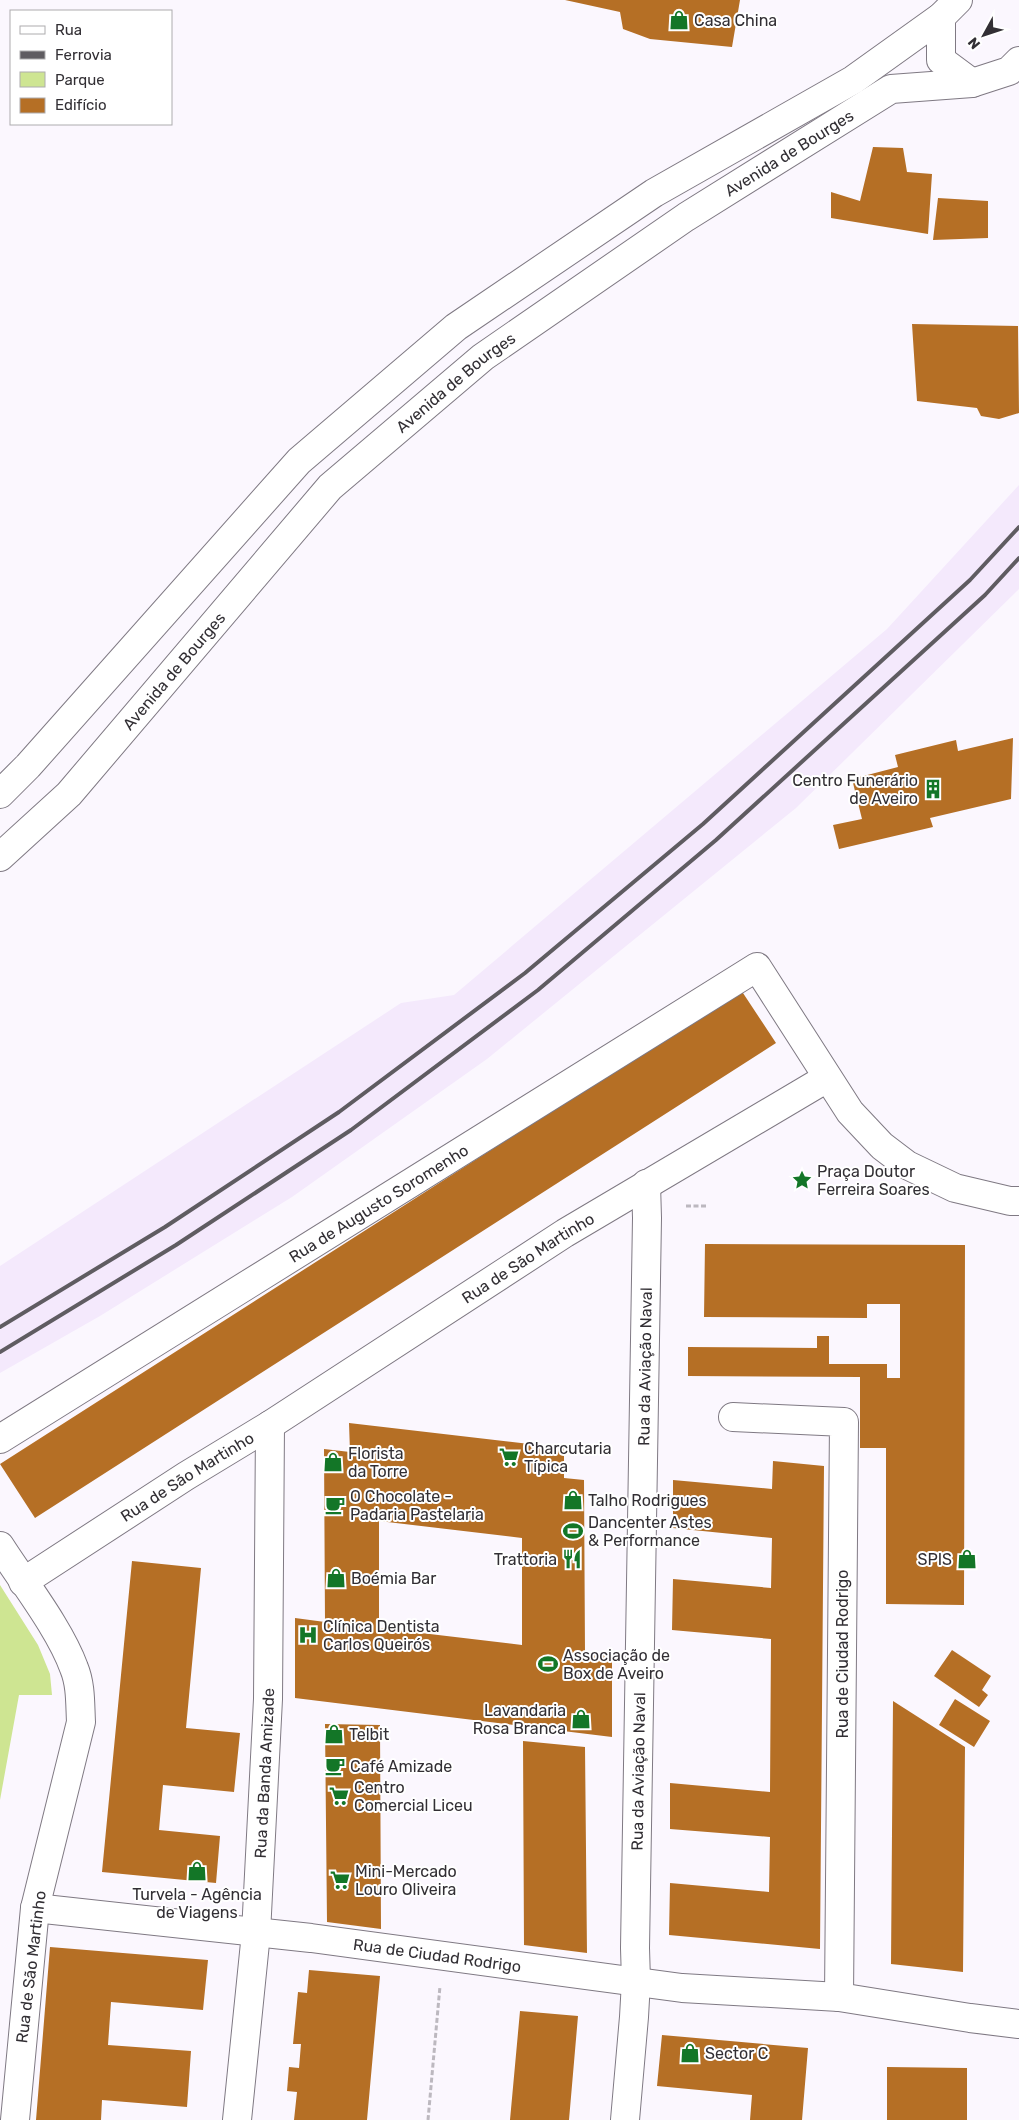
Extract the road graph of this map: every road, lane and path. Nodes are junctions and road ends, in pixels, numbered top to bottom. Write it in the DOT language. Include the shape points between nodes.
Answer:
graph roads {
  1 [pos="949,8"];
  2 [pos="1019,61"];
  3 [pos="972,83"];
  4 [pos="0,794"];
  5 [pos="0,857"];
  6 [pos="827,1078"];
  7 [pos="646,1184"];
  8 [pos="1019,1201"];
  9 [pos="686,1206"];
  10 [pos="706,1206"];
  11 [pos="734,1417"];
  12 [pos="270,1425"];
  13 [pos="0,1439"];
  14 [pos="0,1546"];
  15 [pos="23,1582"];
  16 [pos="35,1908"];
  17 [pos="256,1933"];
  18 [pos="443,1955"];
  19 [pos="636,1980"];
  20 [pos="839,1997"];
  21 [pos="1019,2024"];
  22 [pos="15,2120"];
  23 [pos="237,2120"];
  24 [pos="428,2120"];
  25 [pos="625,2120"];
  1 -- 3 [label="street" via="942,60"];
  1 -- 4 [label="street, Avenida de Bourges" via="853,80 654,193 456,327 299,461"];
  2 -- 3 [label="street, Avenida de Bourges" via="1009,71"];
  3 -- 5 [label="street, Avenida de Bourges" via="891,88 686,217 483,356 330,487 70,794"];
  6 -- 7 [label="street, Rua de São Martinho"];
  6 -- 8 [label="street" via="850,1112 882,1146 907,1165 955,1188"];
  6 -- 13 [label="street, Rua de Augusto Soromenho" via="757,967"];
  7 -- 12 [label="street, Rua de São Martinho"];
  7 -- 19 [label="street, Rua da Aviação Naval"];
  9 -- 10 [label="path"];
  11 -- 20 [label="street, Rua de Ciudad Rodrigo" via="844,1422"];
  12 -- 15 [label="street, Rua de São Martinho"];
  12 -- 17 [label="street, Rua da Banda Amizade" via="268,1699"];
  14 -- 15 [label="street"];
  15 -- 16 [label="street, Rua de São Martinho" via="74,1668 80,1693 81,1722"];
  16 -- 17 [label="street, Rua de Ciudad Rodrigo"];
  16 -- 22 [label="street, Rua de São Martinho"];
  17 -- 18 [label="street, Rua de Ciudad Rodrigo"];
  17 -- 23 [label="street, Rua da Banda Amizade"];
  18 -- 19 [label="street, Rua de Ciudad Rodrigo"];
  18 -- 24 [label="path"];
  19 -- 20 [label="street, Rua de Ciudad Rodrigo" via="682,1988"];
  19 -- 25 [label="street, Rua da Aviação Naval"];
  20 -- 21 [label="street, Rua de Ciudad Rodrigo"];
}
